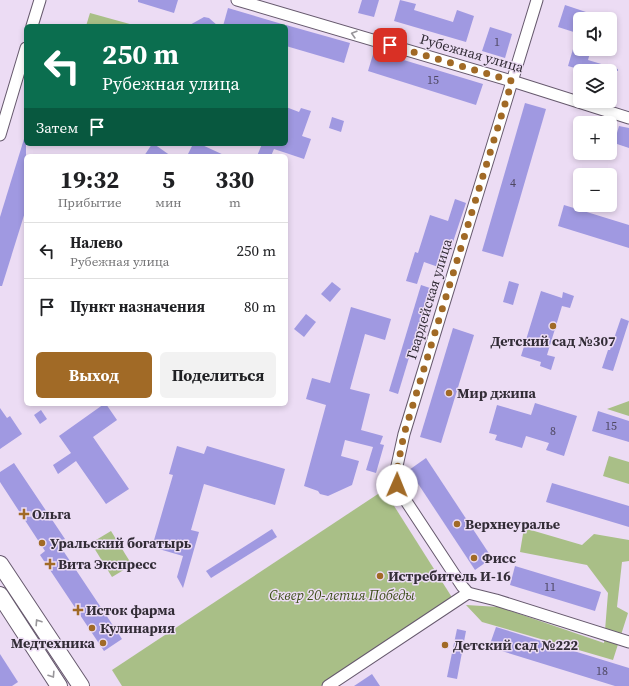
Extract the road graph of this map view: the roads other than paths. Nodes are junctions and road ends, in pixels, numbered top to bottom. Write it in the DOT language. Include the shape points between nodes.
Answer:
graph roads {
  1 [pos="40,0"];
  2 [pos="237,0"];
  3 [pos="537,0"];
  4 [pos="33,24"];
  5 [pos="24,55"];
  6 [pos="512,81"];
  7 [pos="629,118"];
  8 [pos="0,135"];
  9 [pos="0,564"];
  10 [pos="468,593"];
  11 [pos="0,595"];
  12 [pos="629,642"];
  13 [pos="59,686"];
  14 [pos="81,686"];
  15 [pos="328,686"];
  1 -- 4 [label="street"];
  6 -- 2 [label="street, Рубежная улица, one-way"];
  3 -- 6 [label="street, Гвардейская улица"];
  5 -- 8 [label="street"];
  6 -- 7 [label="street, Рубежная улица"];
  6 -- 10 [label="street, Гвардейская улица" via="404,434 396,475 402,495"];
  14 -- 9 [label="main road, one-way"];
  10 -- 12 [label="street"];
  10 -- 15 [label="street"];
  11 -- 13 [label="main road, one-way"];
}
